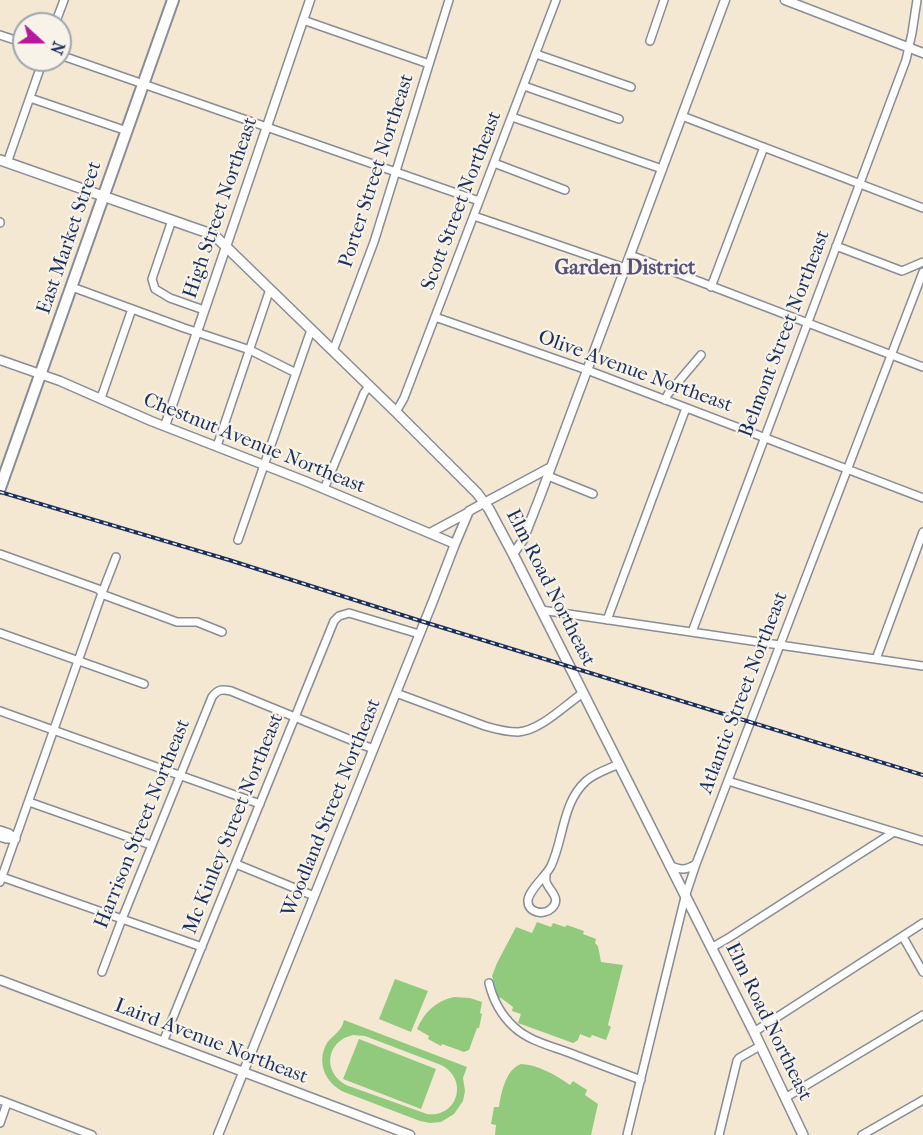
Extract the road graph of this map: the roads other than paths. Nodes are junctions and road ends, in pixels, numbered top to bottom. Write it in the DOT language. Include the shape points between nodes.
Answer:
graph roads {
  1 [pos="173,0"];
  2 [pos="310,0"];
  3 [pos="449,0"];
  4 [pos="556,0"];
  5 [pos="664,0"];
  6 [pos="725,0"];
  7 [pos="785,0"];
  8 [pos="917,0"];
  9 [pos="303,20"];
  10 [pos="650,41"];
  11 [pos="909,47"];
  12 [pos="923,53"];
  13 [pos="536,54"];
  14 [pos="72,59"];
  15 [pos="429,63"];
  16 [pos="39,72"];
  17 [pos="143,85"];
  18 [pos="524,86"];
  19 [pos="631,87"];
  20 [pos="30,98"];
  21 [pos="682,116"];
  22 [pos="512,117"];
  23 [pos="619,119"];
  24 [pos="266,127"];
  25 [pos="127,131"];
  26 [pos="764,147"];
  27 [pos="3,161"];
  28 [pos="494,163"];
  29 [pos="662,169"];
  30 [pos="395,172"];
  31 [pos="859,184"];
  32 [pos="565,190"];
  33 [pos="104,197"];
  34 [pos="479,201"];
  35 [pos="923,208"];
  36 [pos="474,216"];
  37 [pos="172,220"];
  38 [pos="226,246"];
  39 [pos="836,246"];
  40 [pos="630,255"];
  41 [pos="923,262"];
  42 [pos="625,268"];
  43 [pos="922,276"];
  44 [pos="711,286"];
  45 [pos="72,287"];
  46 [pos="270,289"];
  47 [pos="132,309"];
  48 [pos="204,310"];
  49 [pos="435,317"];
  50 [pos="807,323"];
  51 [pos="311,330"];
  52 [pos="197,332"];
  53 [pos="250,350"];
  54 [pos="333,351"];
  55 [pos="701,355"];
  56 [pos="891,355"];
  57 [pos="0,360"];
  58 [pos="923,367"];
  59 [pos="587,370"];
  60 [pos="296,374"];
  61 [pos="41,375"];
  62 [pos="369,386"];
  63 [pos="101,398"];
  64 [pos="665,400"];
  65 [pos="686,408"];
  66 [pos="396,412"];
  67 [pos="165,426"];
  68 [pos="764,438"];
  69 [pos="217,446"];
  70 [pos="265,465"];
  71 [pos="551,467"];
  72 [pos="848,470"];
  73 [pos="548,476"];
  74 [pos="0,488"];
  75 [pos="324,489"];
  76 [pos="593,494"];
  77 [pos="923,498"];
  78 [pos="485,502"];
  79 [pos="469,511"];
  80 [pos="923,532"];
  81 [pos="430,533"];
  82 [pos="238,540"];
  83 [pos="455,544"];
  84 [pos="0,554"];
  85 [pos="513,554"];
  86 [pos="116,557"];
  87 [pos="102,592"];
  88 [pos="541,610"];
  89 [pos="607,620"];
  90 [pos="222,632"];
  91 [pos="692,632"];
  92 [pos="0,633"];
  93 [pos="419,634"];
  94 [pos="780,645"];
  95 [pos="876,659"];
  96 [pos="79,660"];
  97 [pos="923,666"];
  98 [pos="144,684"];
  99 [pos="396,693"];
  100 [pos="583,693"];
  101 [pos="0,711"];
  102 [pos="295,718"];
  103 [pos="54,731"];
  104 [pos="373,749"];
  105 [pos="619,764"];
  106 [pos="180,775"];
  107 [pos="728,781"];
  108 [pos="29,802"];
  109 [pos="260,804"];
  110 [pos="0,830"];
  111 [pos="894,832"];
  112 [pos="0,837"];
  113 [pos="16,839"];
  114 [pos="923,841"];
  115 [pos="151,845"];
  116 [pos="236,864"];
  117 [pos="696,864"];
  118 [pos="669,865"];
  119 [pos="546,875"];
  120 [pos="1,880"];
  121 [pos="314,896"];
  122 [pos="685,897"];
  123 [pos="122,919"];
  124 [pos="923,923"];
  125 [pos="903,937"];
  126 [pos="202,947"];
  127 [pos="711,948"];
  128 [pos="102,972"];
  129 [pos="923,972"];
  130 [pos="0,980"];
  131 [pos="489,983"];
  132 [pos="923,1015"];
  133 [pos="754,1032"];
  134 [pos="163,1042"];
  135 [pos="760,1046"];
  136 [pos="244,1072"];
  137 [pos="640,1080"];
  138 [pos="785,1098"];
  139 [pos="923,1100"];
  140 [pos="4,1101"];
  141 [pos="0,1123"];
  142 [pos="92,1135"];
  143 [pos="218,1135"];
  144 [pos="410,1135"];
  145 [pos="627,1135"];
  146 [pos="719,1135"];
  147 [pos="803,1135"];
  148 [pos="862,1135"];
  1 -- 17 [label="main road, East Market Street"];
  2 -- 9 [label="street, High Street Northeast"];
  3 -- 15 [label="street, Porter Street Northeast"];
  4 -- 13 [label="street, Scott Street Northeast"];
  5 -- 10 [label="street"];
  6 -- 21 [label="street"];
  7 -- 11 [label="street"];
  8 -- 11 [label="street, Belmont Street Northeast"];
  9 -- 15 [label="street"];
  9 -- 24 [label="street, High Street Northeast"];
  11 -- 12 [label="street"];
  11 -- 31 [label="street, Belmont Street Northeast"];
  13 -- 18 [label="street, Scott Street Northeast"];
  13 -- 19 [label="street"];
  14 -- 17 [label="street"];
  15 -- 30 [label="street, Porter Street Northeast"];
  16 -- 20 [label="street"];
  17 -- 24 [label="street"];
  17 -- 25 [label="main road, East Market Street"];
  18 -- 22 [label="street, Scott Street Northeast"];
  18 -- 23 [label="street"];
  20 -- 25 [label="street"];
  20 -- 27 [label="street"];
  21 -- 26 [label="street"];
  21 -- 29 [label="street"];
  22 -- 28 [label="street, Scott Street Northeast"];
  22 -- 29 [label="street"];
  24 -- 30 [label="street"];
  24 -- 38 [label="street, High Street Northeast"];
  25 -- 33 [label="main road, East Market Street"];
  26 -- 31 [label="street"];
  26 -- 44 [label="street"];
  27 -- 33 [label="main road, Elm Road Northeast"];
  28 -- 32 [label="street"];
  28 -- 34 [label="street, Scott Street Northeast"];
  29 -- 40 [label="street"];
  30 -- 34 [label="street"];
  30 -- 54 [label="street, Porter Street Northeast" via="374,242"];
  31 -- 35 [label="street"];
  31 -- 39 [label="street, Belmont Street Northeast"];
  33 -- 37 [label="main road, Elm Road Northeast"];
  33 -- 45 [label="main road, East Market Street"];
  34 -- 36 [label="street, Scott Street Northeast"];
  36 -- 42 [label="street"];
  36 -- 49 [label="street, Scott Street Northeast"];
  37 -- 38 [label="main road, Elm Road Northeast" via="214,235"];
  37 -- 48 [label="street" via="152,279 155,290"];
  38 -- 46 [label="main road, Elm Road Northeast"];
  38 -- 48 [label="street, High Street Northeast"];
  39 -- 41 [label="street" via="902,271"];
  39 -- 50 [label="street, Belmont Street Northeast"];
  40 -- 42 [label="street"];
  40 -- 44 [label="street"];
  42 -- 59 [label="street"];
  43 -- 56 [label="street, Atlantic Street Northeast"];
  44 -- 50 [label="street"];
  45 -- 47 [label="street"];
  45 -- 61 [label="main road, East Market Street"];
  46 -- 51 [label="main road, Elm Road Northeast"];
  46 -- 53 [label="street"];
  47 -- 52 [label="street"];
  47 -- 63 [label="street"];
  48 -- 52 [label="street, High Street Northeast"];
  49 -- 59 [label="street, Olive Avenue Northeast"];
  49 -- 66 [label="street, Scott Street Northeast"];
  50 -- 56 [label="street"];
  50 -- 68 [label="street, Belmont Street Northeast"];
  51 -- 54 [label="main road, Elm Road Northeast"];
  51 -- 60 [label="street"];
  52 -- 53 [label="street"];
  52 -- 67 [label="street, High Street Northeast"];
  53 -- 60 [label="street"];
  53 -- 69 [label="street"];
  54 -- 62 [label="main road, Elm Road Northeast"];
  55 -- 64 [label="street"];
  56 -- 58 [label="street"];
  56 -- 72 [label="street, Atlantic Street Northeast"];
  57 -- 61 [label="street, Chestnut Avenue Northeast"];
  59 -- 64 [label="street, Olive Avenue Northeast"];
  59 -- 71 [label="street"];
  60 -- 70 [label="street"];
  61 -- 63 [label="street, Chestnut Avenue Northeast"];
  61 -- 74 [label="main road, East Market Street"];
  62 -- 66 [label="main road, Elm Road Northeast"];
  62 -- 75 [label="street"];
  63 -- 67 [label="street, Chestnut Avenue Northeast"];
  64 -- 65 [label="street, Olive Avenue Northeast"];
  65 -- 68 [label="street, Olive Avenue Northeast"];
  65 -- 89 [label="street"];
  66 -- 78 [label="main road, Elm Road Northeast"];
  67 -- 69 [label="street, Chestnut Avenue Northeast"];
  68 -- 72 [label="street, Olive Avenue Northeast"];
  68 -- 91 [label="street, Belmont Street Northeast"];
  69 -- 70 [label="street, Chestnut Avenue Northeast"];
  70 -- 75 [label="street, Chestnut Avenue Northeast"];
  70 -- 82 [label="street"];
  71 -- 73 [label="street"];
  71 -- 78 [label="street"];
  72 -- 77 [label="street, Olive Avenue Northeast"];
  72 -- 94 [label="street, Atlantic Street Northeast"];
  73 -- 76 [label="street"];
  73 -- 85 [label="street" via="523,540"];
  75 -- 81 [label="street, Chestnut Avenue Northeast"];
  78 -- 79 [label="street"];
  78 -- 85 [label="main road, Elm Road Northeast"];
  79 -- 81 [label="street"];
  79 -- 83 [label="street, Woodland Street Northeast"];
  80 -- 95 [label="street"];
  81 -- 83 [label="street, Chestnut Avenue Northeast"];
  83 -- 93 [label="street, Woodland Street Northeast"];
  84 -- 87 [label="street"];
  85 -- 88 [label="main road, Elm Road Northeast"];
  86 -- 87 [label="street"];
  87 -- 90 [label="street" via="177,622 197,622"];
  87 -- 96 [label="street"];
  88 -- 89 [label="street"];
  88 -- 100 [label="main road, Elm Road Northeast"];
  89 -- 91 [label="street"];
  91 -- 94 [label="street"];
  92 -- 96 [label="street"];
  93 -- 99 [label="street, Woodland Street Northeast"];
  93 -- 102 [label="street, Mc Kinley Street Northeast" via="349,613 336,618"];
  94 -- 95 [label="street"];
  94 -- 107 [label="street, Atlantic Street Northeast"];
  95 -- 97 [label="street"];
  96 -- 98 [label="street"];
  96 -- 103 [label="street"];
  99 -- 100 [label="street" via="485,726 517,732 536,726"];
  99 -- 104 [label="street, Woodland Street Northeast"];
  100 -- 105 [label="main road, Elm Road Northeast"];
  101 -- 103 [label="street"];
  102 -- 104 [label="street"];
  102 -- 106 [label="street, Harrison Street Northeast" via="231,691 218,690"];
  102 -- 109 [label="street, Mc Kinley Street Northeast"];
  103 -- 106 [label="street"];
  103 -- 108 [label="street"];
  104 -- 121 [label="street, Woodland Street Northeast"];
  105 -- 118 [label="main road, Elm Road Northeast"];
  105 -- 119 [label="street" via="588,780 577,793 568,808"];
  106 -- 109 [label="street"];
  106 -- 115 [label="street, Harrison Street Northeast"];
  107 -- 111 [label="street"];
  107 -- 117 [label="street, Atlantic Street Northeast"];
  108 -- 113 [label="street"];
  108 -- 115 [label="street"];
  109 -- 116 [label="street, Mc Kinley Street Northeast"];
  110 -- 113 [label="street"];
  111 -- 114 [label="street"];
  111 -- 127 [label="street"];
  112 -- 113 [label="street"];
  113 -- 120 [label="street"];
  115 -- 123 [label="street, Harrison Street Northeast"];
  116 -- 121 [label="street"];
  116 -- 126 [label="street, Mc Kinley Street Northeast"];
  117 -- 118 [label="street" via="685,870"];
  117 -- 122 [label="street, Atlantic Street Northeast"];
  118 -- 122 [label="main road, Elm Road Northeast"];
  119 -- 119 [label="street" via="528,900 529,906 541,914 551,909 555,901"];
  120 -- 123 [label="street"];
  121 -- 136 [label="street, Woodland Street Northeast"];
  122 -- 127 [label="main road, Elm Road Northeast"];
  122 -- 137 [label="street, Atlantic Street Northeast"];
  123 -- 126 [label="street"];
  123 -- 128 [label="street, Harrison Street Northeast"];
  124 -- 125 [label="street"];
  125 -- 129 [label="street"];
  125 -- 133 [label="street"];
  126 -- 134 [label="street, Mc Kinley Street Northeast"];
  127 -- 133 [label="main road, Elm Road Northeast"];
  130 -- 134 [label="street, Laird Avenue Northeast"];
  131 -- 137 [label="street" via="500,1010 522,1033"];
  132 -- 138 [label="street"];
  133 -- 135 [label="main road, Elm Road Northeast"];
  134 -- 136 [label="street, Laird Avenue Northeast"];
  135 -- 138 [label="main road, Elm Road Northeast"];
  135 -- 146 [label="street" via="737,1060"];
  136 -- 143 [label="street, Woodland Street Northeast"];
  136 -- 144 [label="street, Laird Avenue Northeast"];
  137 -- 145 [label="street, Atlantic Street Northeast"];
  138 -- 147 [label="main road, Elm Road Northeast"];
  139 -- 148 [label="street"];
  140 -- 141 [label="street"];
  140 -- 142 [label="street"];
}
